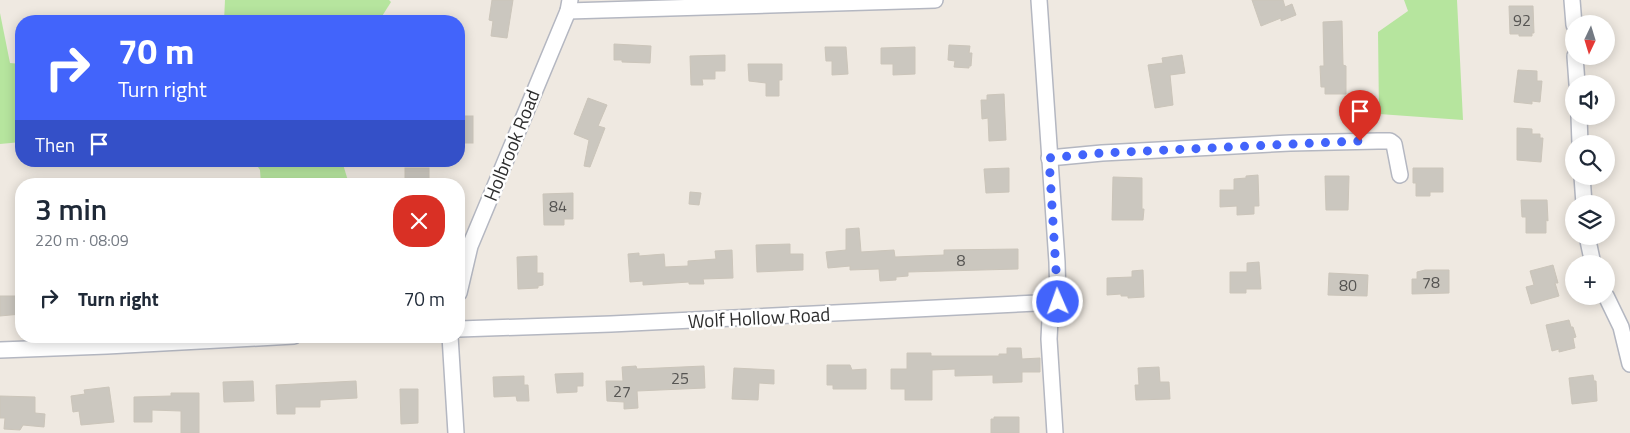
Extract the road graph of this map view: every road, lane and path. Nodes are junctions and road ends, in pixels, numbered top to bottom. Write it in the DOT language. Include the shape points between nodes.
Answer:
graph roads {
  1 [pos="935,0"];
  2 [pos="1039,0"];
  3 [pos="1572,0"];
  4 [pos="569,6"];
  5 [pos="1573,15"];
  6 [pos="1049,158"];
  7 [pos="1400,175"];
  8 [pos="465,267"];
  9 [pos="1058,302"];
  10 [pos="1610,305"];
  11 [pos="465,329"];
  12 [pos="163,343"];
  13 [pos="450,343"];
  14 [pos="0,350"];
  15 [pos="1630,364"];
  16 [pos="456,433"];
  17 [pos="1055,433"];
  1 -- 4 [label="street"];
  2 -- 6 [label="street"];
  3 -- 5 [label="street"];
  4 -- 8 [label="street, Holbrook Road" via="470,246"];
  6 -- 7 [label="street" via="1290,143 1390,141 1394,144"];
  6 -- 9 [label="street"];
  9 -- 11 [label="street, Wolf Hollow Road"];
  9 -- 17 [label="street" via="1050,319 1049,339"];
  10 -- 15 [label="street" via="1621,327"];
  12 -- 14 [label="street"];
  13 -- 16 [label="street"];
}
